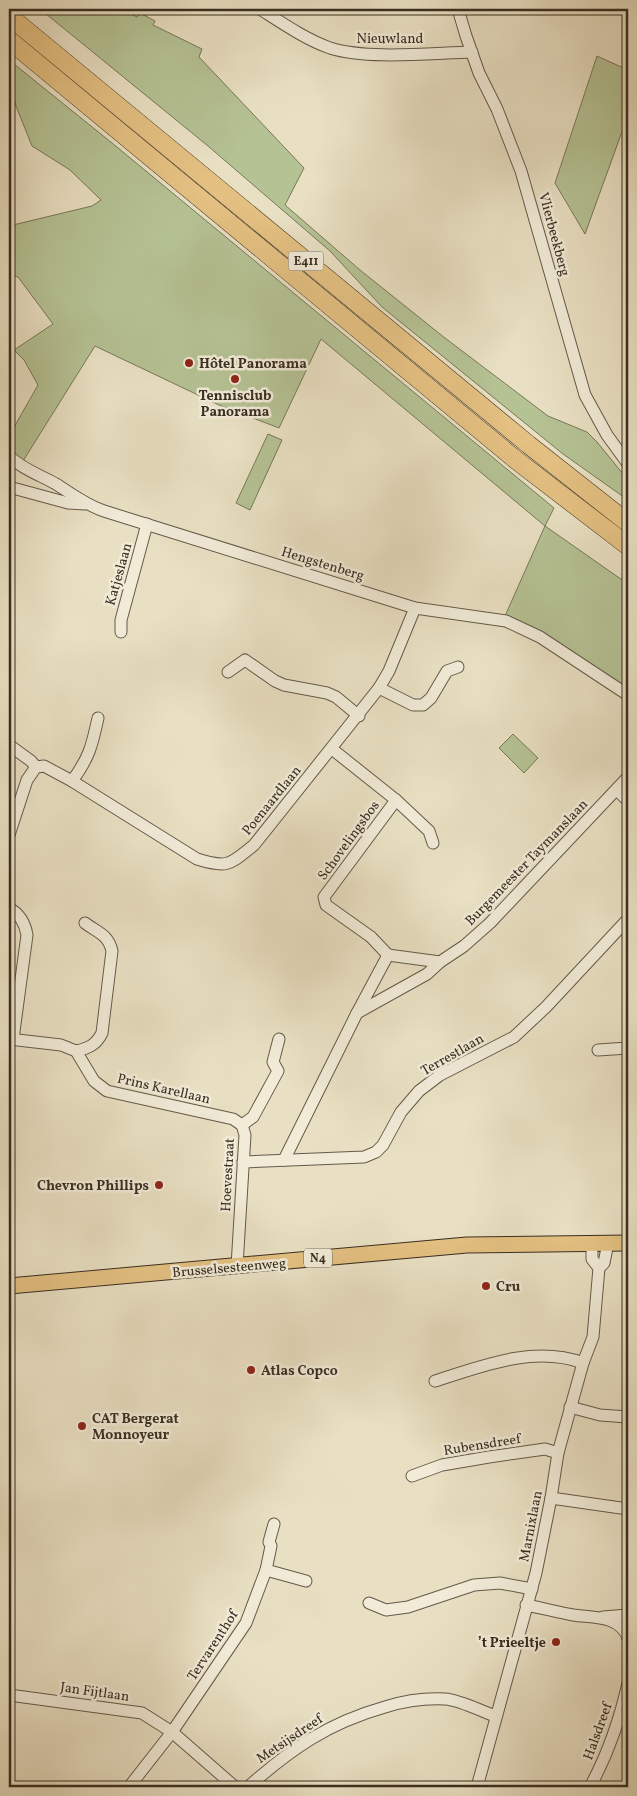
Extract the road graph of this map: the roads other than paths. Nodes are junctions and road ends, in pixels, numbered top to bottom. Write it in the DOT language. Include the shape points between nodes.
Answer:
graph roads {
  1 [pos="260,9"];
  2 [pos="458,9"];
  3 [pos="9,16"];
  4 [pos="9,40"];
  5 [pos="472,52"];
  6 [pos="9,456"];
  7 [pos="628,464"];
  8 [pos="9,487"];
  9 [pos="85,504"];
  10 [pos="628,523"];
  11 [pos="147,524"];
  12 [pos="628,546"];
  13 [pos="415,608"];
  14 [pos="121,632"];
  15 [pos="458,667"];
  16 [pos="228,672"];
  17 [pos="379,688"];
  18 [pos="628,694"];
  19 [pos="359,716"];
  20 [pos="98,718"];
  21 [pos="9,745"];
  22 [pos="332,749"];
  23 [pos="36,767"];
  24 [pos="628,777"];
  25 [pos="72,781"];
  26 [pos="617,790"];
  27 [pos="396,800"];
  28 [pos="628,800"];
  29 [pos="9,835"];
  30 [pos="433,843"];
  31 [pos="9,908"];
  32 [pos="628,919"];
  33 [pos="86,923"];
  34 [pos="388,955"];
  35 [pos="440,962"];
  36 [pos="357,1012"];
  37 [pos="11,1039"];
  38 [pos="279,1039"];
  39 [pos="628,1048"];
  40 [pos="598,1050"];
  41 [pos="76,1051"];
  42 [pos="242,1125"];
  43 [pos="284,1160"];
  44 [pos="243,1162"];
  45 [pos="592,1243"];
  46 [pos="608,1243"];
  47 [pos="628,1243"];
  48 [pos="236,1266"];
  49 [pos="599,1268"];
  50 [pos="9,1286"];
  51 [pos="583,1362"];
  52 [pos="435,1381"];
  53 [pos="570,1407"];
  54 [pos="628,1417"];
  55 [pos="558,1453"];
  56 [pos="412,1476"];
  57 [pos="551,1498"];
  58 [pos="628,1510"];
  59 [pos="274,1524"];
  60 [pos="266,1570"];
  61 [pos="306,1581"];
  62 [pos="532,1589"];
  63 [pos="369,1603"];
  64 [pos="526,1605"];
  65 [pos="628,1614"];
  66 [pos="603,1617"];
  67 [pos="628,1638"];
  68 [pos="628,1683"];
  69 [pos="9,1695"];
  70 [pos="495,1716"];
  71 [pos="172,1732"];
  72 [pos="129,1787"];
  73 [pos="235,1787"];
  74 [pos="248,1787"];
  75 [pos="477,1787"];
  76 [pos="590,1787"];
  1 -- 5 [label="street, Nieuwland" via="330,48 380,54"];
  2 -- 5 [label="street, Vlierbeekberg"];
  3 -- 10 [label="highway, E411"];
  4 -- 12 [label="highway, E411" via="516,460"];
  5 -- 7 [label="street, Vlierbeekberg" via="521,171 585,395 606,435"];
  6 -- 9 [label="street, Hengstenberg"];
  8 -- 9 [label="street" via="68,503"];
  9 -- 11 [label="street, Hengstenberg"];
  11 -- 13 [label="street, Hengstenberg"];
  11 -- 14 [label="street, Katjeslaan" via="121,620"];
  13 -- 17 [label="street, Poenaardlaan" via="390,671"];
  13 -- 18 [label="street, Hengstenberg" via="506,621 540,637"];
  15 -- 17 [label="street" via="447,671 423,705 413,705"];
  16 -- 19 [label="street" via="245,660 276,681 336,697"];
  17 -- 19 [label="street, Poenaardlaan"];
  19 -- 22 [label="street, Poenaardlaan"];
  20 -- 25 [label="street" via="91,750"];
  21 -- 23 [label="street, Poenaardlaan"];
  22 -- 25 [label="street, Poenaardlaan" via="254,845 232,863 215,864 197,858"];
  22 -- 27 [label="street, Schovelingsbos"];
  23 -- 25 [label="street, Poenaardlaan" via="44,766"];
  23 -- 29 [label="street" via="28,780"];
  24 -- 26 [label="street, Burgemeester Taymanslaan"];
  26 -- 28 [label="street"];
  26 -- 35 [label="street, Burgemeester Taymanslaan" via="490,923"];
  27 -- 30 [label="street, Schovelingsbos" via="430,831"];
  27 -- 34 [label="street, Schovelingsbos" via="324,897 326,905 371,936"];
  31 -- 37 [label="street" via="23,921 27,935"];
  32 -- 43 [label="street, Terrestlaan" via="514,1037 440,1075 419,1091 401,1112 376,1152 364,1157"];
  33 -- 41 [label="street" via="103,934 112,951 102,1033 89,1048"];
  34 -- 35 [label="street"];
  34 -- 36 [label="street"];
  35 -- 36 [label="street, Burgemeester Taymanslaan" via="427,974"];
  36 -- 43 [label="street"];
  37 -- 41 [label="street" via="61,1045"];
  38 -- 42 [label="street, Hoevestraat" via="273,1062 278,1071 253,1117"];
  39 -- 40 [label="street"];
  41 -- 42 [label="street, Prins Karellaan" via="94,1081 107,1091 233,1120"];
  42 -- 44 [label="street, Hoevestraat" via="245,1135"];
  43 -- 44 [label="street, Terrestlaan"];
  44 -- 48 [label="street, Hoevestraat"];
  45 -- 46 [label="main road, Brusselsesteenweg / N4"];
  45 -- 48 [label="main road, Brusselsesteenweg / N4" via="467,1245"];
  45 -- 49 [label="street, Marnixlaan" via="592,1259"];
  46 -- 47 [label="main road, Brusselsesteenweg / N4"];
  46 -- 49 [label="street, Marnixlaan" via="604,1263"];
  48 -- 50 [label="main road, Brusselsesteenweg / N4"];
  49 -- 51 [label="street, Marnixlaan" via="593,1337"];
  51 -- 52 [label="street" via="568,1357 530,1356 497,1361"];
  51 -- 53 [label="street, Marnixlaan"];
  53 -- 54 [label="street" via="600,1415"];
  53 -- 55 [label="street, Marnixlaan"];
  55 -- 56 [label="street, Rubensdreef" via="545,1449 489,1456 442,1465"];
  55 -- 57 [label="street, Marnixlaan"];
  57 -- 58 [label="street"];
  57 -- 62 [label="street, Marnixlaan"];
  59 -- 60 [label="street, Tervarenthof"];
  60 -- 61 [label="street"];
  60 -- 71 [label="street, Tervarenthof" via="246,1623"];
  62 -- 63 [label="street" via="500,1583 474,1585 408,1607 386,1610"];
  62 -- 64 [label="street, Marnixlaan"];
  64 -- 66 [label="street" via="573,1615"];
  64 -- 70 [label="street, Marnixlaan"];
  65 -- 66 [label="street"];
  66 -- 67 [label="street" via="615,1622"];
  68 -- 76 [label="street, Halsdreef" via="619,1723"];
  69 -- 71 [label="street, Jan Fijtlaan" via="142,1713"];
  70 -- 74 [label="street, Metsijsdreef" via="447,1699 425,1699 385,1707 327,1728"];
  70 -- 75 [label="street, Marnixlaan"];
  71 -- 72 [label="street, Tervarenthof"];
  71 -- 73 [label="street, Jan Fijtlaan"];
}
